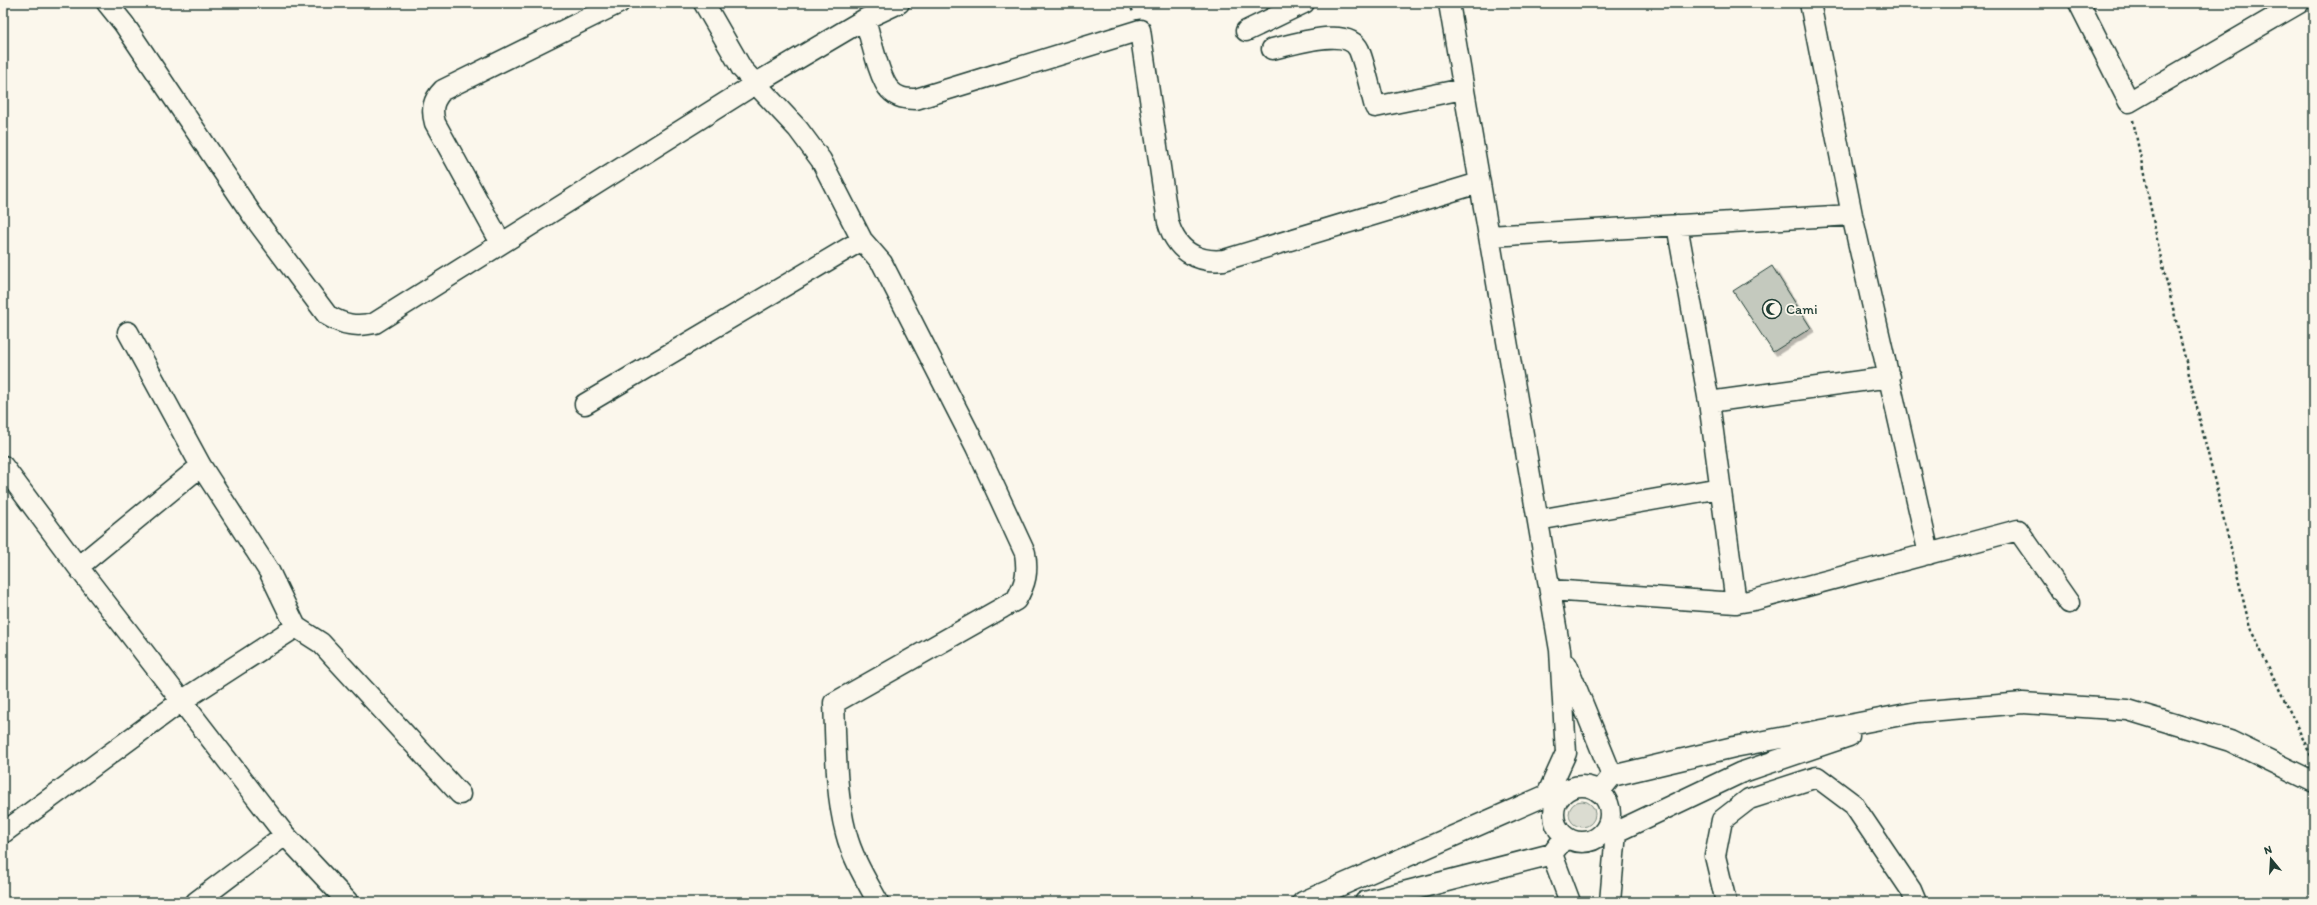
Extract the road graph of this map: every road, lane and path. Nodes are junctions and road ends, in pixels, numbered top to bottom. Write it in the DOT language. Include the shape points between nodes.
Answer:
graph roads {
  1 [pos="107,3"];
  2 [pos="619,3"];
  3 [pos="704,3"];
  4 [pos="899,3"];
  5 [pos="1304,3"];
  6 [pos="1449,3"];
  7 [pos="1810,3"];
  8 [pos="2079,3"];
  9 [pos="2287,6"];
  10 [pos="865,19"];
  11 [pos="1246,31"];
  12 [pos="1272,49"];
  13 [pos="755,84"];
  14 [pos="1463,89"];
  15 [pos="2129,102"];
  16 [pos="1479,183"];
  17 [pos="1852,215"];
  18 [pos="1677,225"];
  19 [pos="1489,236"];
  20 [pos="862,240"];
  21 [pos="502,243"];
  22 [pos="128,332"];
  23 [pos="1890,377"];
  24 [pos="1709,402"];
  25 [pos="585,404"];
  26 [pos="3,466"];
  27 [pos="201,466"];
  28 [pos="1720,488"];
  29 [pos="1538,520"];
  30 [pos="1929,554"];
  31 [pos="78,567"];
  32 [pos="1550,590"];
  33 [pos="1736,603"];
  34 [pos="2069,603"];
  35 [pos="296,627"];
  36 [pos="1560,650"];
  37 [pos="183,700"];
  38 [pos="1917,712"];
  39 [pos="2314,762"];
  40 [pos="1612,776"];
  41 [pos="2314,782"];
  42 [pos="1599,792"];
  43 [pos="460,794"];
  44 [pos="1554,796"];
  45 [pos="1611,830"];
  46 [pos="3,833"];
  47 [pos="285,835"];
  48 [pos="1565,836"];
  49 [pos="1552,854"];
  50 [pos="196,902"];
  51 [pos="348,902"];
  52 [pos="878,902"];
  53 [pos="1303,902"];
  54 [pos="1366,902"];
  55 [pos="1570,902"];
  56 [pos="1610,902"];
  57 [pos="1726,902"];
  58 [pos="1916,902"];
  1 -- 21 [label="street" via="124,24 252,216 327,315 338,322 362,326 374,323"];
  2 -- 21 [label="street" via="443,90 436,97 432,114 435,123"];
  3 -- 13 [label="street" via="742,69"];
  4 -- 10 [label="street"];
  5 -- 11 [label="street"];
  6 -- 14 [label="street"];
  7 -- 17 [label="street"];
  8 -- 15 [label="street"];
  9 -- 15 [label="street"];
  10 -- 13 [label="street"];
  10 -- 16 [label="street" via="885,82 897,96 906,99 916,99 1140,30 1171,234 1179,246 1198,259 1212,262 1224,260"];
  12 -- 14 [label="street" via="1329,37 1347,39 1358,49 1375,107"];
  13 -- 20 [label="street" via="798,129 821,160"];
  13 -- 21 [label="street"];
  14 -- 16 [label="street"];
  15 -- 39 [label="path" via="2160,254 2250,628"];
  16 -- 19 [label="street"];
  17 -- 18 [label="street"];
  17 -- 23 [label="street"];
  18 -- 19 [label="street"];
  18 -- 24 [label="street"];
  19 -- 29 [label="street"];
  20 -- 25 [label="street"];
  20 -- 52 [label="street" via="882,263 976,447 1025,553 1028,571 1025,586 1016,600 834,703 844,828 856,859"];
  22 -- 27 [label="street"];
  23 -- 24 [label="street"];
  23 -- 30 [label="street"];
  24 -- 28 [label="street"];
  26 -- 31 [label="street"];
  27 -- 31 [label="street"];
  27 -- 35 [label="street" via="269,571"];
  28 -- 29 [label="street"];
  28 -- 33 [label="street"];
  29 -- 32 [label="street"];
  30 -- 33 [label="street"];
  30 -- 34 [label="street" via="2018,530"];
  31 -- 37 [label="street"];
  32 -- 33 [label="street"];
  32 -- 36 [label="street"];
  35 -- 37 [label="street"];
  35 -- 43 [label="street" via="320,643"];
  36 -- 40 [label="street"];
  36 -- 44 [label="street" via="1566,753"];
  37 -- 46 [label="street"];
  37 -- 47 [label="street"];
  38 -- 40 [label="street" via="1734,747"];
  38 -- 41 [label="street" via="2022,703 2128,710 2230,741"];
  38 -- 45 [label="street" via="1740,773"];
  40 -- 42 [label="street"];
  42 -- 44 [label="street" via="1583,786"];
  42 -- 45 [label="street" via="1609,806"];
  44 -- 48 [label="street" via="1554,818"];
  44 -- 53 [label="street"];
  45 -- 48 [label="street" via="1590,841 1573,841"];
  45 -- 56 [label="street"];
  47 -- 50 [label="street"];
  47 -- 51 [label="street"];
  48 -- 49 [label="street"];
  49 -- 54 [label="street"];
  49 -- 55 [label="street"];
  57 -- 58 [label="street" via="1715,856 1722,820 1749,798 1817,777 1853,804 1911,890"];
}
